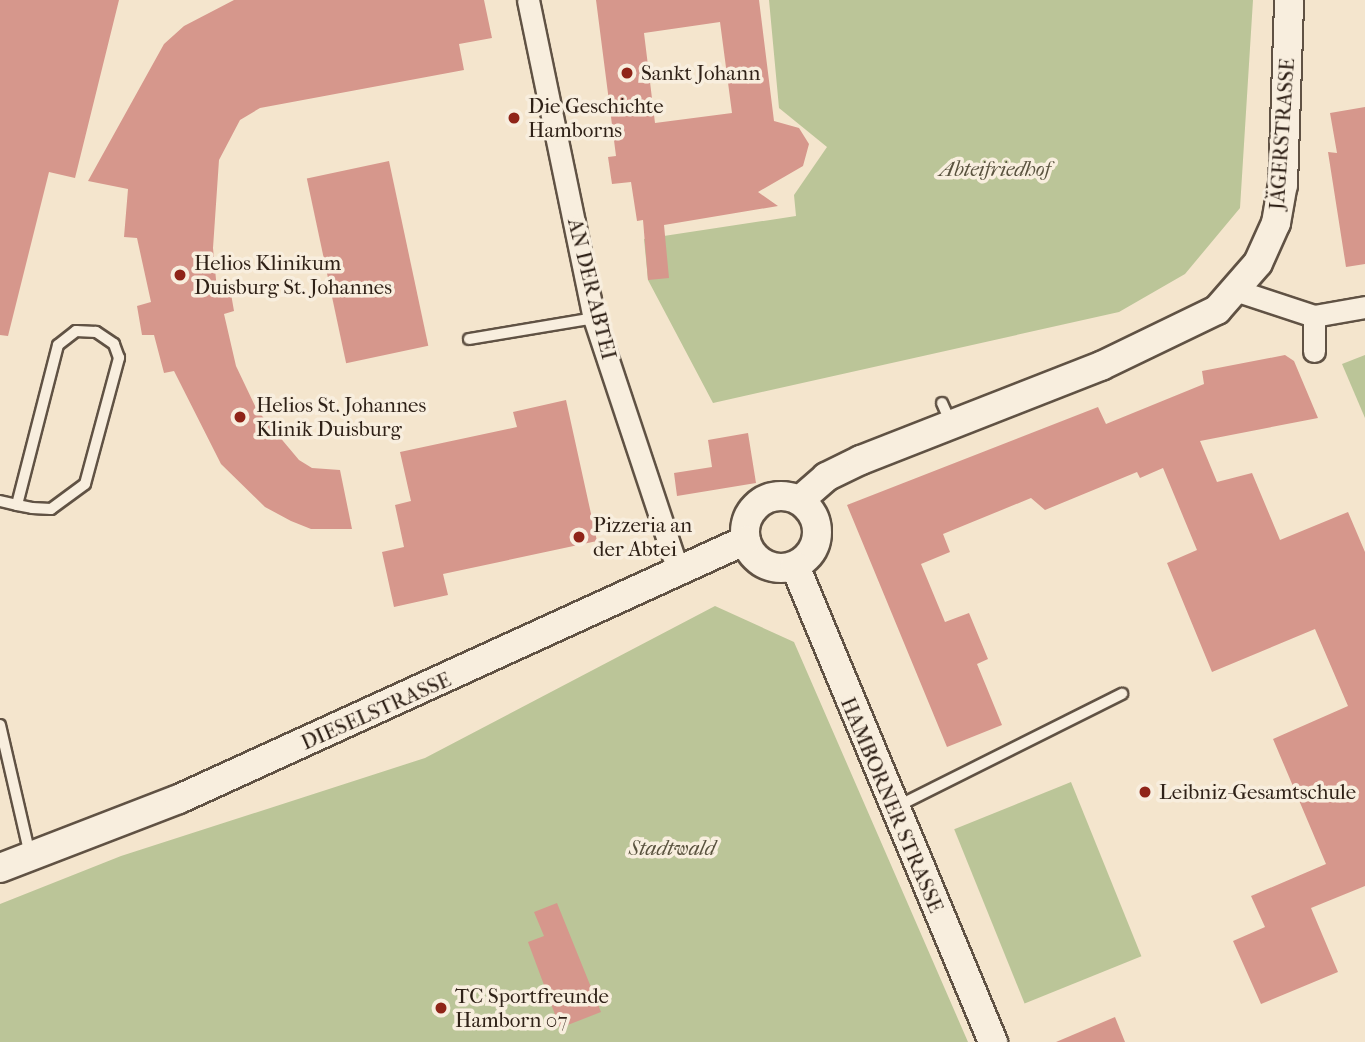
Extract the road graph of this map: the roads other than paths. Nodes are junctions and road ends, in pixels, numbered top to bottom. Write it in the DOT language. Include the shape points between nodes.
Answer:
graph roads {
  1 [pos="527,0"];
  2 [pos="1289,0"];
  3 [pos="1236,290"];
  4 [pos="1365,307"];
  5 [pos="1314,316"];
  6 [pos="594,318"];
  7 [pos="469,339"];
  8 [pos="1314,351"];
  9 [pos="800,500"];
  10 [pos="0,501"];
  11 [pos="17,505"];
  12 [pos="746,540"];
  13 [pos="795,566"];
  14 [pos="679,573"];
  15 [pos="1122,694"];
  16 [pos="0,725"];
  17 [pos="894,809"];
  18 [pos="30,855"];
  19 [pos="0,868"];
  20 [pos="993,1042"];
  1 -- 6 [label="street, AN DER ABTEI"];
  2 -- 3 [label="street, JÄGERSTRASSE" via="1283,185 1276,223 1258,263"];
  3 -- 5 [label="street"];
  3 -- 9 [label="street, JÄGERSTRASSE" via="1217,310 948,415 826,477"];
  4 -- 5 [label="street"];
  5 -- 8 [label="street"];
  6 -- 7 [label="lane"];
  6 -- 14 [label="street, AN DER ABTEI"];
  9 -- 12 [label="street" via="787,495 760,502 750,512"];
  9 -- 13 [label="street" via="815,515 818,535 811,554"];
  10 -- 11 [label="lane"];
  11 -- 11 [label="lane" via="51,509 85,484 118,358 114,344 96,332 76,331 58,345"];
  12 -- 13 [label="street" via="768,566"];
  12 -- 14 [label="street, DIESELSTRASSE"];
  13 -- 17 [label="street, HAMBORNER STRASSE"];
  14 -- 18 [label="street, DIESELSTRASSE" via="179,799"];
  15 -- 17 [label="lane"];
  16 -- 18 [label="lane"];
  17 -- 20 [label="street, HAMBORNER STRASSE"];
  18 -- 19 [label="street, DIESELSTRASSE"];
}
